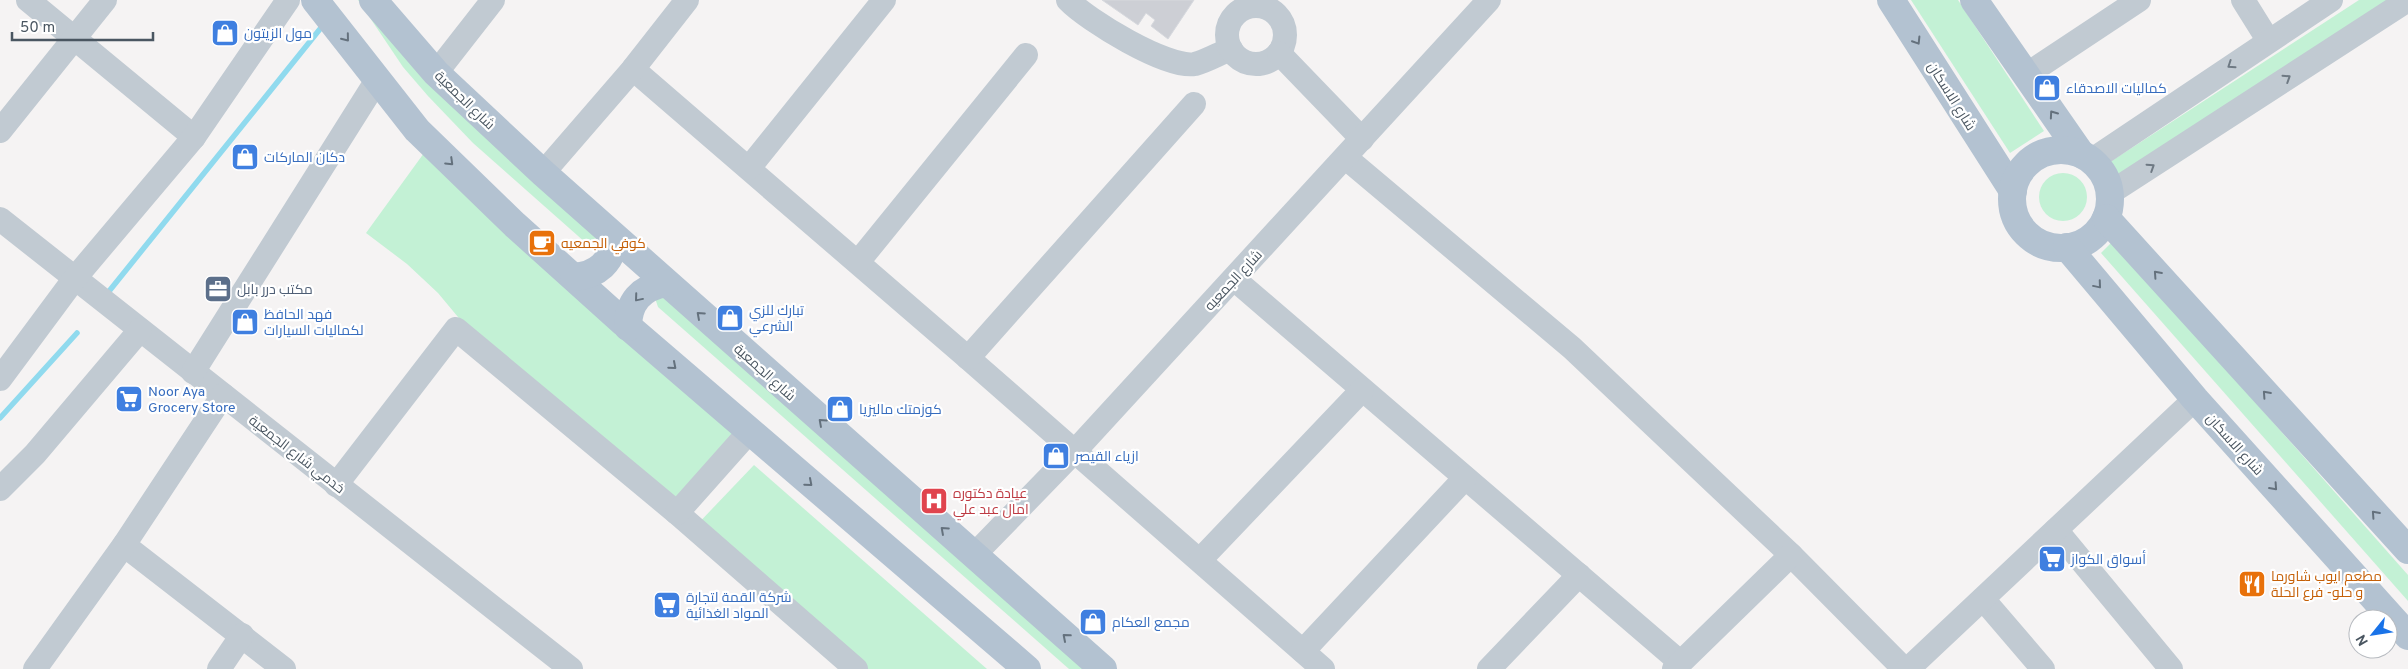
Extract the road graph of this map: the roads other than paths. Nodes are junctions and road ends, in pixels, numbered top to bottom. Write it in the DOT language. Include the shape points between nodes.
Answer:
graph roads {
  1 [pos="28,0"];
  2 [pos="104,0"];
  3 [pos="288,0"];
  4 [pos="315,0"];
  5 [pos="373,0"];
  6 [pos="493,0"];
  7 [pos="687,0"];
  8 [pos="884,0"];
  9 [pos="1068,0"];
  10 [pos="1489,0"];
  11 [pos="1891,0"];
  12 [pos="1974,0"];
  13 [pos="2139,0"];
  14 [pos="2243,0"];
  15 [pos="2331,0"];
  16 [pos="2408,0"];
  17 [pos="1267,3"];
  18 [pos="75,38"];
  19 [pos="2268,40"];
  20 [pos="1231,49"];
  21 [pos="1278,54"];
  22 [pos="1026,55"];
  23 [pos="633,68"];
  24 [pos="436,73"];
  25 [pos="2026,76"];
  26 [pos="377,80"];
  27 [pos="1194,104"];
  28 [pos="0,131"];
  29 [pos="194,136"];
  30 [pos="1362,139"];
  31 [pos="2086,157"];
  32 [pos="1346,158"];
  33 [pos="749,168"];
  34 [pos="543,173"];
  35 [pos="2013,191"];
  36 [pos="2108,206"];
  37 [pos="0,219"];
  38 [pos="615,238"];
  39 [pos="2067,248"];
  40 [pos="858,262"];
  41 [pos="574,277"];
  42 [pos="75,278"];
  43 [pos="1234,279"];
  44 [pos="665,283"];
  45 [pos="628,327"];
  46 [pos="140,330"];
  47 [pos="968,358"];
  48 [pos="193,372"];
  49 [pos="0,379"];
  50 [pos="1362,390"];
  51 [pos="223,395"];
  52 [pos="2195,399"];
  53 [pos="750,432"];
  54 [pos="1074,452"];
  55 [pos="1464,478"];
  56 [pos="336,485"];
  57 [pos="0,489"];
  58 [pos="677,513"];
  59 [pos="2056,530"];
  60 [pos="124,545"];
  61 [pos="2408,550"];
  62 [pos="1791,555"];
  63 [pos="973,556"];
  64 [pos="1200,560"];
  65 [pos="1579,575"];
  66 [pos="1983,599"];
  67 [pos="242,635"];
  68 [pos="2408,636"];
  69 [pos="1303,651"];
  70 [pos="1677,666"];
  71 [pos="35,669"];
  72 [pos="220,669"];
  73 [pos="284,669"];
  74 [pos="571,669"];
  75 [pos="856,669"];
  76 [pos="1026,669"];
  77 [pos="1103,669"];
  78 [pos="1323,669"];
  79 [pos="1490,669"];
  80 [pos="1906,669"];
  81 [pos="2043,669"];
  82 [pos="2171,669"];
  1 -- 18 [label="street"];
  2 -- 18 [label="street"];
  3 -- 29 [label="street"];
  4 -- 26 [label="main road, one-way"];
  5 -- 24 [label="main road, شارع الجمعية"];
  6 -- 24 [label="street"];
  7 -- 23 [label="street"];
  8 -- 33 [label="street"];
  9 -- 20 [label="street" via="1078,10 1138,47 1181,63 1195,64"];
  10 -- 30 [label="street, شارع الجمعيه"];
  11 -- 35 [label="main road, شارع الاسكان, one-way"];
  12 -- 25 [label="main road"];
  13 -- 25 [label="street"];
  14 -- 19 [label="street"];
  15 -- 19 [label="street"];
  36 -- 16 [label="street, one-way"];
  17 -- 20 [label="street" via="1251,5 1234,15 1226,33"];
  17 -- 21 [label="street" via="1283,23 1285,41"];
  18 -- 28 [label="street"];
  18 -- 29 [label="street"];
  19 -- 31 [label="street, one-way"];
  20 -- 21 [label="street" via="1239,59 1257,64"];
  21 -- 30 [label="street"];
  22 -- 40 [label="street"];
  23 -- 33 [label="street"];
  23 -- 34 [label="street"];
  24 -- 34 [label="main road, شارع الجمعية"];
  31 -- 25 [label="main road, one-way"];
  26 -- 41 [label="main road, one-way" via="417,130"];
  26 -- 48 [label="street"];
  27 -- 47 [label="street"];
  29 -- 42 [label="street"];
  30 -- 32 [label="street, شارع الجمعيه"];
  31 -- 35 [label="main road" via="2068,150 2043,153 2023,168"];
  31 -- 36 [label="main road" via="2107,181"];
  32 -- 43 [label="street, شارع الجمعيه"];
  32 -- 62 [label="street" via="1572,348"];
  33 -- 40 [label="street"];
  34 -- 38 [label="main road, شارع الجمعية"];
  35 -- 39 [label="main road" via="2016,216 2026,232 2042,244"];
  36 -- 39 [label="main road" via="2090,238"];
  61 -- 36 [label="main road, one-way"];
  37 -- 42 [label="street, خدمي شارع الجمعية"];
  38 -- 41 [label="main road" via="610,258 603,267 590,275"];
  38 -- 44 [label="main road, شارع الجمعية"];
  39 -- 52 [label="main road, شارع الاسكان, one-way"];
  40 -- 47 [label="street"];
  41 -- 45 [label="main road"];
  42 -- 46 [label="street, خدمي شارع الجمعية"];
  42 -- 49 [label="street"];
  43 -- 50 [label="street"];
  43 -- 54 [label="street, شارع الجمعيه"];
  44 -- 45 [label="main road, one-way" via="645,290 637,297 628,316"];
  63 -- 44 [label="main road, شارع الجمعية, one-way"];
  45 -- 53 [label="main road, one-way"];
  46 -- 48 [label="street, خدمي شارع الجمعية"];
  46 -- 57 [label="street" via="35,454"];
  47 -- 54 [label="street"];
  48 -- 51 [label="street, خدمي شارع الجمعية"];
  50 -- 55 [label="street"];
  50 -- 64 [label="street"];
  51 -- 56 [label="street, خدمي شارع الجمعية"];
  51 -- 60 [label="street"];
  52 -- 59 [label="street"];
  52 -- 68 [label="main road, شارع الاسكان, one-way"];
  53 -- 58 [label="street"];
  53 -- 76 [label="main road, one-way"];
  54 -- 63 [label="street, شارع الجمعيه"];
  54 -- 64 [label="street"];
  55 -- 65 [label="street"];
  55 -- 69 [label="street"];
  56 -- 58 [label="street" via="456,329"];
  56 -- 74 [label="street, خدمي شارع الجمعية"];
  58 -- 75 [label="street"];
  59 -- 66 [label="street"];
  59 -- 82 [label="street"];
  60 -- 67 [label="street"];
  60 -- 71 [label="street"];
  62 -- 70 [label="street"];
  62 -- 80 [label="street"];
  77 -- 63 [label="main road, شارع الجمعية, one-way"];
  64 -- 69 [label="street"];
  65 -- 70 [label="street"];
  65 -- 79 [label="street"];
  66 -- 80 [label="street"];
  66 -- 81 [label="street"];
  67 -- 72 [label="street"];
  67 -- 73 [label="street"];
  69 -- 78 [label="street"];
}
